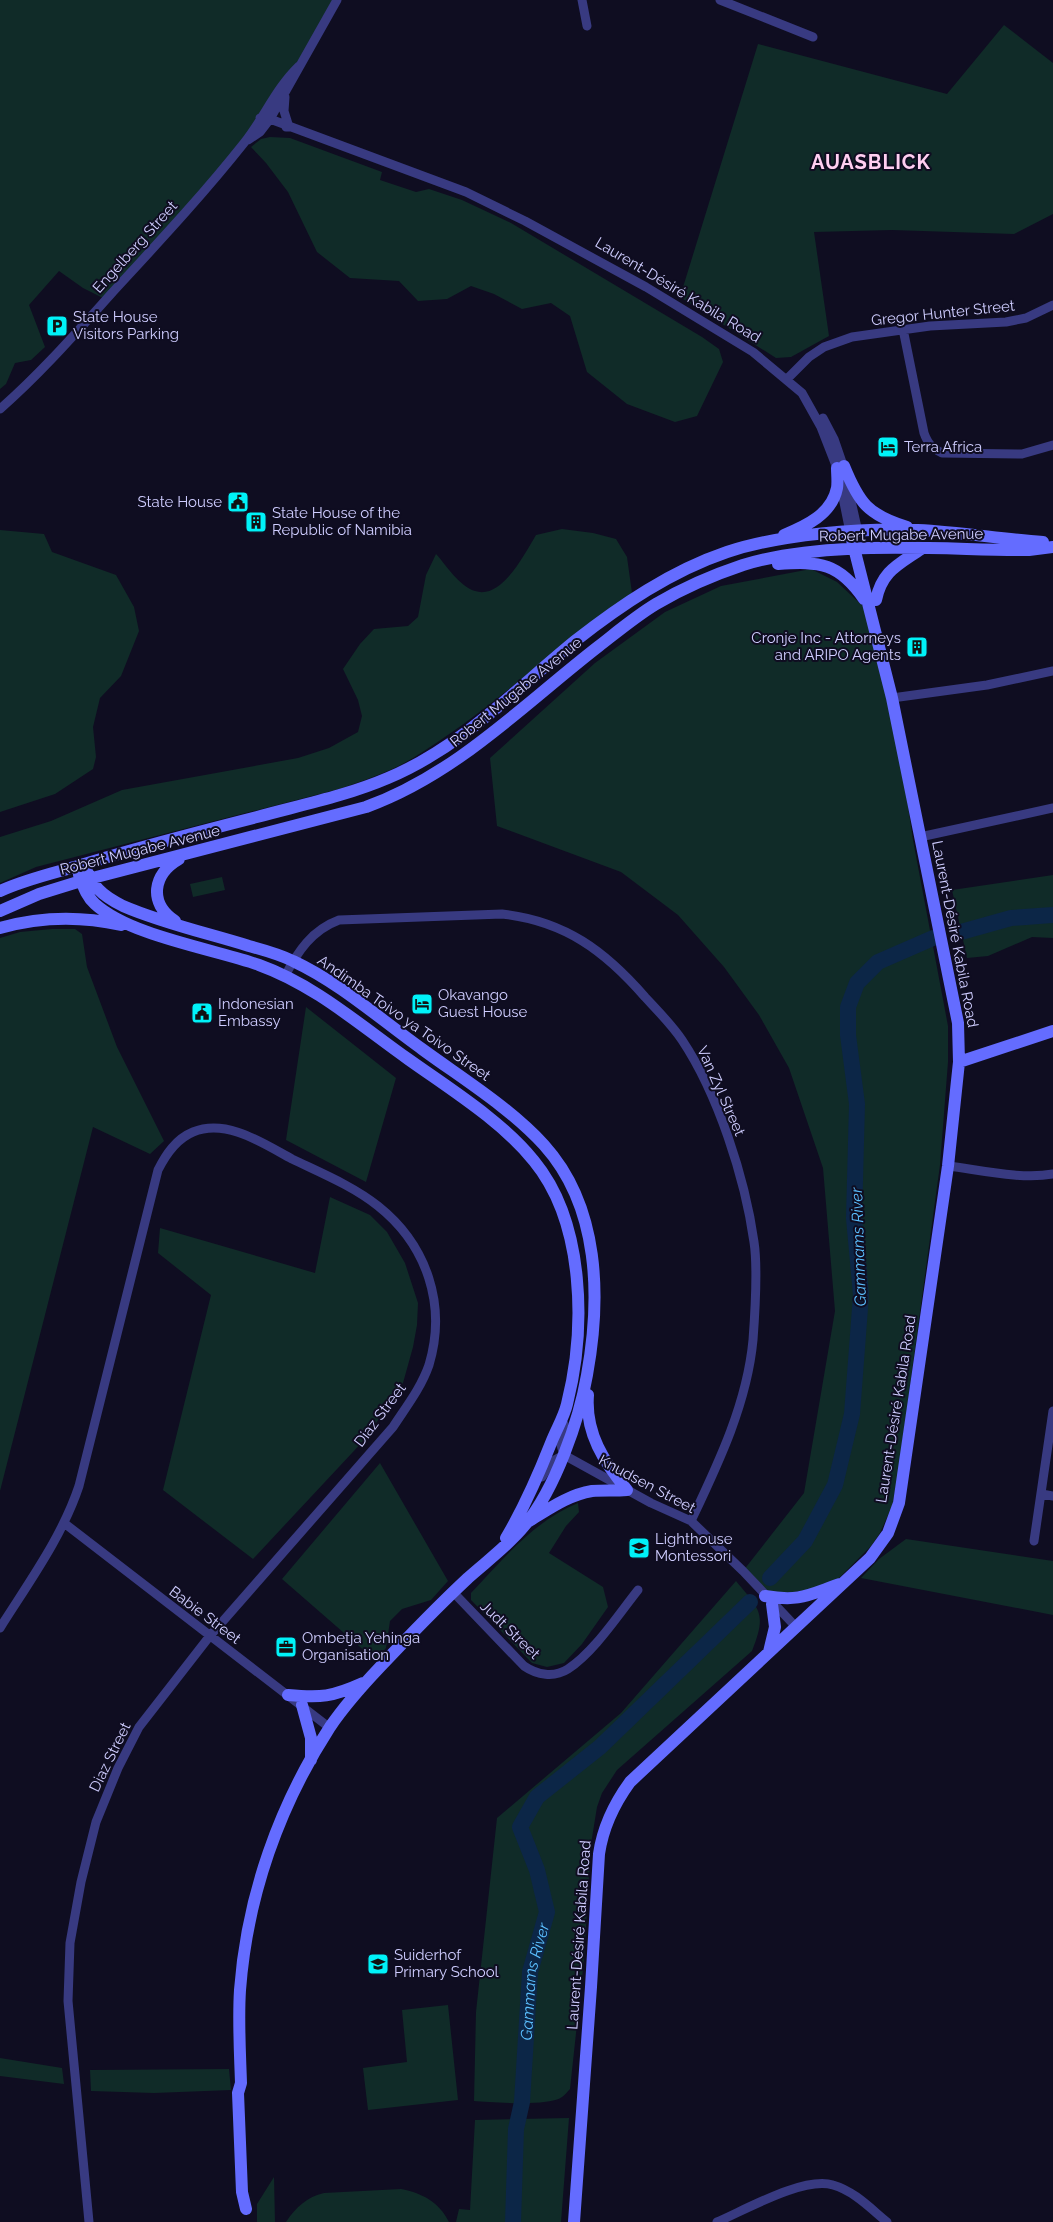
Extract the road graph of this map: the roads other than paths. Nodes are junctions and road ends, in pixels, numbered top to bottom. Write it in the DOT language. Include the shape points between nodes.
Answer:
graph roads {
  1 [pos="337,0"];
  2 [pos="582,0"];
  3 [pos="720,0"];
  4 [pos="587,26"];
  5 [pos="813,37"];
  6 [pos="299,66"];
  7 [pos="286,93"];
  8 [pos="265,118"];
  9 [pos="289,127"];
  10 [pos="260,132"];
  11 [pos="246,142"];
  12 [pos="1053,305"];
  13 [pos="903,329"];
  14 [pos="787,379"];
  15 [pos="0,409"];
  16 [pos="1053,445"];
  17 [pos="841,467"];
  18 [pos="917,530"];
  19 [pos="854,532"];
  20 [pos="1053,543"];
  21 [pos="760,544"];
  22 [pos="1053,547"];
  23 [pos="921,549"];
  24 [pos="858,550"];
  25 [pos="724,572"];
  26 [pos="873,604"];
  27 [pos="1053,671"];
  28 [pos="892,698"];
  29 [pos="1053,808"];
  30 [pos="920,838"];
  31 [pos="185,856"];
  32 [pos="80,865"];
  33 [pos="85,880"];
  34 [pos="0,891"];
  35 [pos="0,911"];
  36 [pos="181,925"];
  37 [pos="0,928"];
  38 [pos="157,934"];
  39 [pos="293,961"];
  40 [pos="285,976"];
  41 [pos="1053,1031"];
  42 [pos="959,1062"];
  43 [pos="948,1166"];
  44 [pos="1053,1174"];
  45 [pos="594,1340"];
  46 [pos="567,1405"];
  47 [pos="1053,1411"];
  48 [pos="564,1455"];
  49 [pos="534,1484"];
  50 [pos="627,1490"];
  51 [pos="1042,1494"];
  52 [pos="1053,1496"];
  53 [pos="691,1521"];
  54 [pos="64,1523"];
  55 [pos="527,1523"];
  56 [pos="1034,1541"];
  57 [pos="498,1551"];
  58 [pos="848,1581"];
  59 [pos="638,1590"];
  60 [pos="453,1592"];
  61 [pos="768,1600"];
  62 [pos="0,1628"];
  63 [pos="796,1628"];
  64 [pos="209,1636"];
  65 [pos="770,1652"];
  66 [pos="368,1680"];
  67 [pos="288,1695"];
  68 [pos="302,1705"];
  69 [pos="330,1728"];
  70 [pos="311,1762"];
  71 [pos="246,2216"];
  72 [pos="89,2222"];
  73 [pos="574,2222"];
  74 [pos="717,2222"];
  75 [pos="886,2222"];
  1 -- 6 [label="street, Engelberg Street"];
  2 -- 4 [label="street"];
  3 -- 5 [label="street"];
  6 -- 7 [label="street, Engelberg Street"];
  6 -- 8 [label="street, Engelberg Street" via="289,76"];
  7 -- 8 [label="street, Engelberg Street"];
  7 -- 9 [label="street" via="283,105"];
  8 -- 9 [label="street, Laurent-Désiré Kabila Road"];
  8 -- 10 [label="street, Engelberg Street"];
  8 -- 11 [label="street, Engelberg Street"];
  9 -- 10 [label="street, Laurent-Désiré Kabila Road" via="272,126"];
  9 -- 14 [label="street, Laurent-Désiré Kabila Road" via="466,192 525,221 708,323 754,352"];
  10 -- 11 [label="street, Engelberg Street"];
  11 -- 15 [label="street, Engelberg Street" via="77,331"];
  12 -- 13 [label="street, Gregor Hunter Street" via="1026,318 1006,322"];
  13 -- 14 [label="street, Gregor Hunter Street" via="852,337 824,347"];
  13 -- 16 [label="street" via="924,433 934,449 942,453 1022,454"];
  14 -- 17 [label="street, Laurent-Désiré Kabila Road" via="802,393"];
  17 -- 18 [label="street" via="867,507 890,522"];
  17 -- 19 [label="street, Laurent-Désiré Kabila Road"];
  17 -- 21 [label="street" via="837,488 823,513 798,530"];
  18 -- 19 [label="street, Robert Mugabe Avenue"];
  18 -- 20 [label="street, Robert Mugabe Avenue"];
  19 -- 21 [label="street, Robert Mugabe Avenue"];
  19 -- 24 [label="street, Laurent-Désiré Kabila Road"];
  21 -- 32 [label="street, Robert Mugabe Avenue" via="698,563 649,589 574,642 464,735 390,777 347,793"];
  22 -- 23 [label="street, Robert Mugabe Avenue"];
  23 -- 24 [label="street, Robert Mugabe Avenue"];
  23 -- 26 [label="street" via="888,573"];
  24 -- 25 [label="street, Robert Mugabe Avenue" via="787,556"];
  24 -- 26 [label="street, Laurent-Désiré Kabila Road"];
  25 -- 26 [label="street" via="814,562 845,576"];
  25 -- 31 [label="street, Robert Mugabe Avenue" via="655,604 468,752 407,790 366,807"];
  26 -- 28 [label="street, Laurent-Désiré Kabila Road" via="879,652"];
  27 -- 28 [label="street" via="987,685"];
  28 -- 30 [label="street, Laurent-Désiré Kabila Road"];
  29 -- 30 [label="street"];
  30 -- 42 [label="street, Laurent-Désiré Kabila Road" via="958,1023"];
  31 -- 33 [label="street, Robert Mugabe Avenue"];
  31 -- 36 [label="street" via="163,872 156,892 167,916"];
  32 -- 33 [label="street, Andimba Toivo ya Toivo Street"];
  32 -- 34 [label="street, Robert Mugabe Avenue"];
  33 -- 35 [label="street, Robert Mugabe Avenue" via="39,894"];
  33 -- 36 [label="street, Andimba Toivo ya Toivo Street" via="117,903"];
  33 -- 38 [label="street, Andimba Toivo ya Toivo Street" via="91,899 102,909 120,920"];
  36 -- 39 [label="street, Andimba Toivo ya Toivo Street"];
  37 -- 38 [label="street" via="44,920 81,919 99,920"];
  38 -- 40 [label="street, Andimba Toivo ya Toivo Street"];
  39 -- 40 [label="street, Van Zyl Street"];
  39 -- 45 [label="street, Andimba Toivo ya Toivo Street" via="346,994 470,1083 546,1147 568,1178 583,1213 595,1295"];
  39 -- 53 [label="street, Van Zyl Street" via="321,928 339,920 523,916 569,933 592,946 622,970 682,1040 728,1136 746,1196 755,1244 753,1341 740,1406 713,1476"];
  40 -- 46 [label="street, Andimba Toivo ya Toivo Street" via="332,1005 508,1134 534,1161 554,1189 566,1218 575,1264 576,1357"];
  41 -- 42 [label="street"];
  42 -- 43 [label="street, Laurent-Désiré Kabila Road"];
  43 -- 44 [label="street" via="1022,1175"];
  43 -- 58 [label="street, Laurent-Désiré Kabila Road" via="899,1503 888,1533"];
  45 -- 48 [label="street, Andimba Toivo ya Toivo Street" via="585,1385"];
  45 -- 50 [label="street" via="587,1407 590,1426 609,1469"];
  46 -- 48 [label="street, Andimba Toivo ya Toivo Street" via="560,1442"];
  46 -- 49 [label="street, Andimba Toivo ya Toivo Street"];
  47 -- 51 [label="street"];
  48 -- 49 [label="street, Andimba Toivo ya Toivo Street" via="551,1462 543,1477"];
  48 -- 50 [label="street, Knudsen Street"];
  48 -- 55 [label="street, Andimba Toivo ya Toivo Street"];
  49 -- 57 [label="street, Andimba Toivo ya Toivo Street"];
  50 -- 53 [label="street, Knudsen Street"];
  50 -- 55 [label="street" via="592,1491 575,1496"];
  51 -- 52 [label="street"];
  51 -- 56 [label="street"];
  53 -- 61 [label="street, Knudsen Street"];
  54 -- 62 [label="street, Diaz Street"];
  54 -- 64 [label="street, Babie Street"];
  54 -- 64 [label="street, Diaz Street" via="79,1486 156,1179 168,1151 194,1132 226,1129 247,1136 351,1188 378,1206 404,1231 419,1254 430,1283 436,1308 428,1365 415,1394 393,1427"];
  55 -- 57 [label="street, Andimba Toivo ya Toivo Street"];
  57 -- 60 [label="street, Andimba Toivo ya Toivo Street"];
  58 -- 61 [label="street" via="798,1599"];
  58 -- 63 [label="street, Laurent-Désiré Kabila Road"];
  59 -- 60 [label="street, Judt Street" via="577,1662 558,1673 546,1674 524,1666"];
  60 -- 66 [label="street, Andimba Toivo ya Toivo Street"];
  61 -- 63 [label="street, Knudsen Street"];
  61 -- 65 [label="street" via="775,1624"];
  63 -- 65 [label="street, Laurent-Désiré Kabila Road"];
  64 -- 67 [label="street, Babie Street"];
  64 -- 72 [label="street, Diaz Street" via="139,1727 96,1822 81,1882 70,1943 68,2001"];
  65 -- 73 [label="street, Laurent-Désiré Kabila Road" via="630,1782 613,1806 605,1826 596,1880 592,1987"];
  66 -- 67 [label="street" via="334,1696"];
  66 -- 69 [label="street, Andimba Toivo ya Toivo Street"];
  67 -- 68 [label="street, Babie Street"];
  68 -- 69 [label="street, Babie Street"];
  68 -- 70 [label="street" via="311,1738"];
  69 -- 70 [label="street, Andimba Toivo ya Toivo Street"];
  70 -- 71 [label="street, Andimba Toivo ya Toivo Street" via="268,1849 252,1906 240,1990 241,2083 246,2116 248,2179"];
  74 -- 75 [label="street" via="789,2190 816,2183 832,2184 844,2190"];
}
